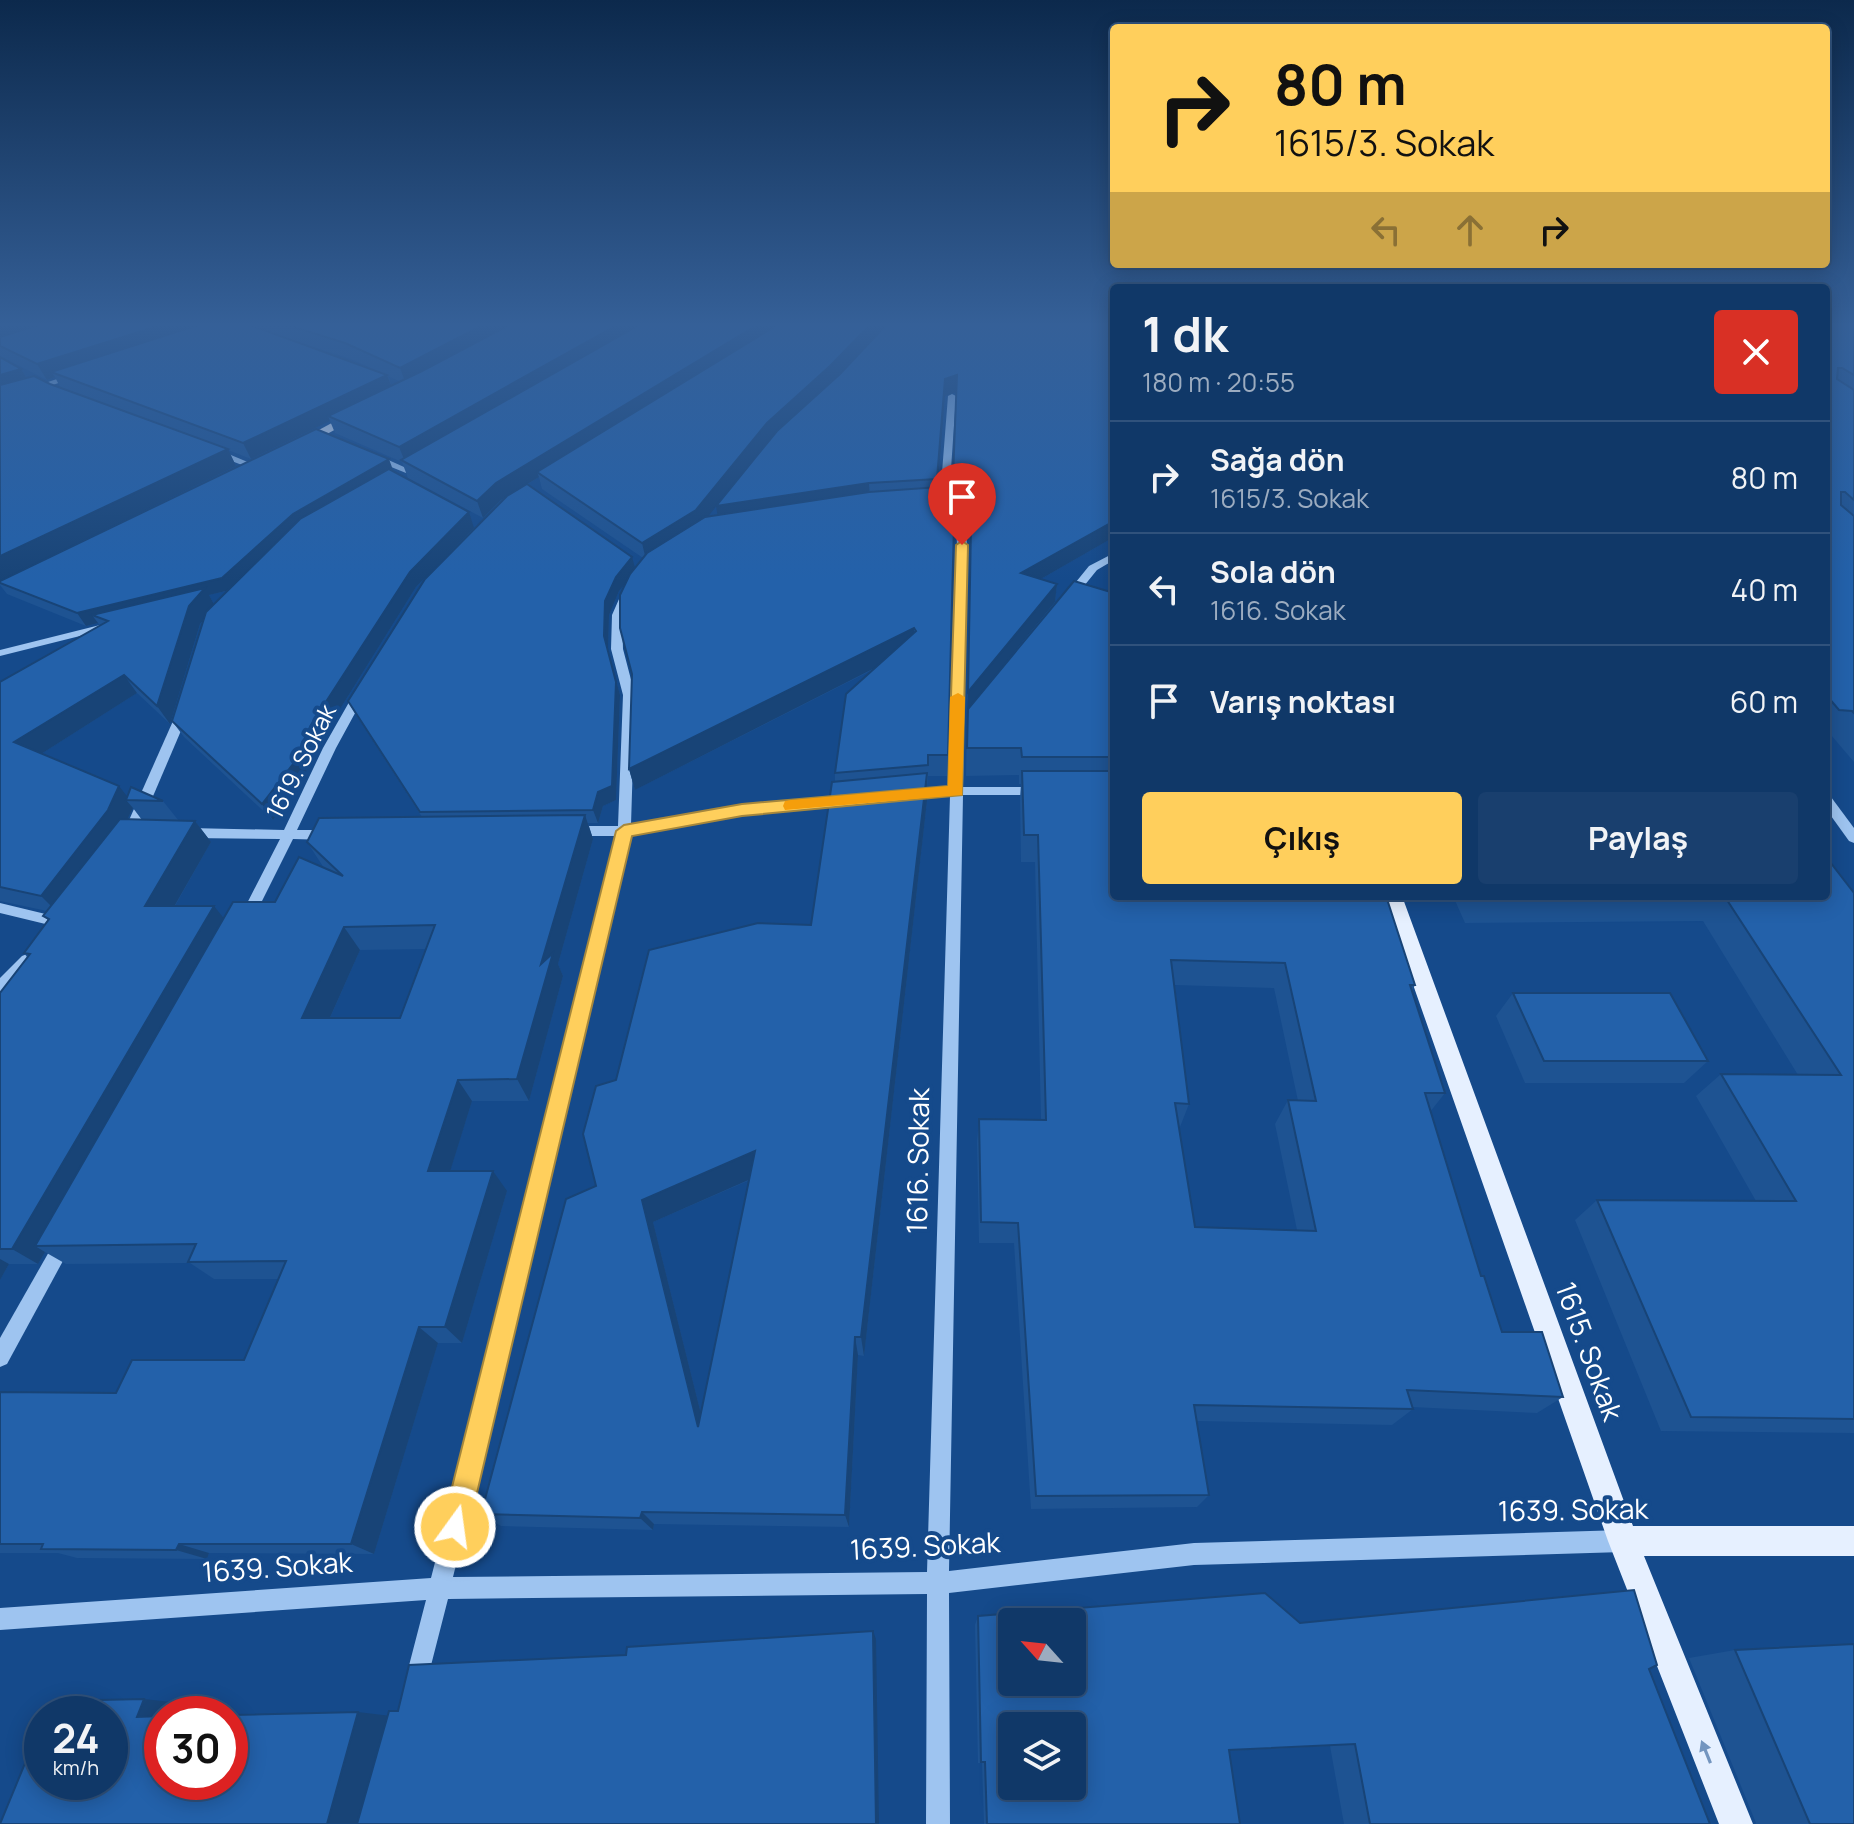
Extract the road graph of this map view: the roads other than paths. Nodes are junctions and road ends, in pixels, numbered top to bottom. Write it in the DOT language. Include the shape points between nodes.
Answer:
graph roads {
  1 [pos="367,410"];
  2 [pos="952,410"];
  3 [pos="320,433"];
  4 [pos="335,440"];
  5 [pos="199,446"];
  6 [pos="289,449"];
  7 [pos="365,452"];
  8 [pos="259,463"];
  9 [pos="422,463"];
  10 [pos="409,471"];
  11 [pos="229,478"];
  12 [pos="396,478"];
  13 [pos="951,500"];
  14 [pos="929,502"];
  15 [pos="1110,558"];
  16 [pos="637,580"];
  17 [pos="1065,602"];
  18 [pos="118,624"];
  19 [pos="0,653"];
  20 [pos="369,679"];
  21 [pos="185,704"];
  22 [pos="973,715"];
  23 [pos="957,735"];
  24 [pos="956,791"];
  25 [pos="1051,791"];
  26 [pos="895,797"];
  27 [pos="864,799"];
  28 [pos="1830,805"];
  29 [pos="624,831"];
  30 [pos="148,832"];
  31 [pos="552,832"];
  32 [pos="179,833"];
  33 [pos="288,835"];
  34 [pos="335,835"];
  35 [pos="1854,838"];
  36 [pos="1396,900"];
  37 [pos="0,908"];
  38 [pos="62,923"];
  39 [pos="237,934"];
  40 [pos="31,956"];
  41 [pos="0,988"];
  42 [pos="69,1234"];
  43 [pos="0,1357"];
  44 [pos="1623,1541"];
  45 [pos="1854,1541"];
  46 [pos="938,1583"];
  47 [pos="440,1588"];
  48 [pos="0,1619"];
  49 [pos="413,1691"];
  50 [pos="938,1824"];
  51 [pos="1736,1824"];
  1 -- 3 [label="main road"];
  2 -- 13 [label="street, 1616. Sokak"];
  3 -- 4 [label="street"];
  3 -- 6 [label="main road"];
  5 -- 8 [label="street"];
  7 -- 10 [label="street"];
  8 -- 11 [label="main road"];
  9 -- 10 [label="street"];
  10 -- 12 [label="street"];
  13 -- 14 [label="street"];
  13 -- 23 [label="street, 1616. Sokak" via="962,545"];
  15 -- 17 [label="street" via="1093,568"];
  16 -- 29 [label="street" via="617,615 617,649 629,695"];
  18 -- 19 [label="street"];
  20 -- 33 [label="street, 1619. Sokak" via="329,743"];
  21 -- 30 [label="street" via="128,837"];
  22 -- 23 [label="street"];
  23 -- 24 [label="street, 1616. Sokak"];
  24 -- 25 [label="street"];
  24 -- 26 [label="street"];
  24 -- 46 [label="street, 1616. Sokak"];
  27 -- 29 [label="street" via="742,810"];
  28 -- 35 [label="street"];
  29 -- 31 [label="street"];
  29 -- 47 [label="street"];
  32 -- 33 [label="street"];
  33 -- 34 [label="street"];
  33 -- 39 [label="street, 1619. Sokak"];
  36 -- 44 [label="main road, 1615. Sokak"];
  37 -- 38 [label="street"];
  40 -- 41 [label="street"];
  42 -- 43 [label="street"];
  44 -- 45 [label="main road, 1639. Sokak"];
  44 -- 46 [label="street, 1639. Sokak" via="1194,1554"];
  51 -- 44 [label="main road, 1615. Sokak, one-way"];
  46 -- 47 [label="street, 1639. Sokak"];
  46 -- 50 [label="street, 1616. Sokak"];
  47 -- 48 [label="street, 1639. Sokak"];
  47 -- 49 [label="street"];
}
